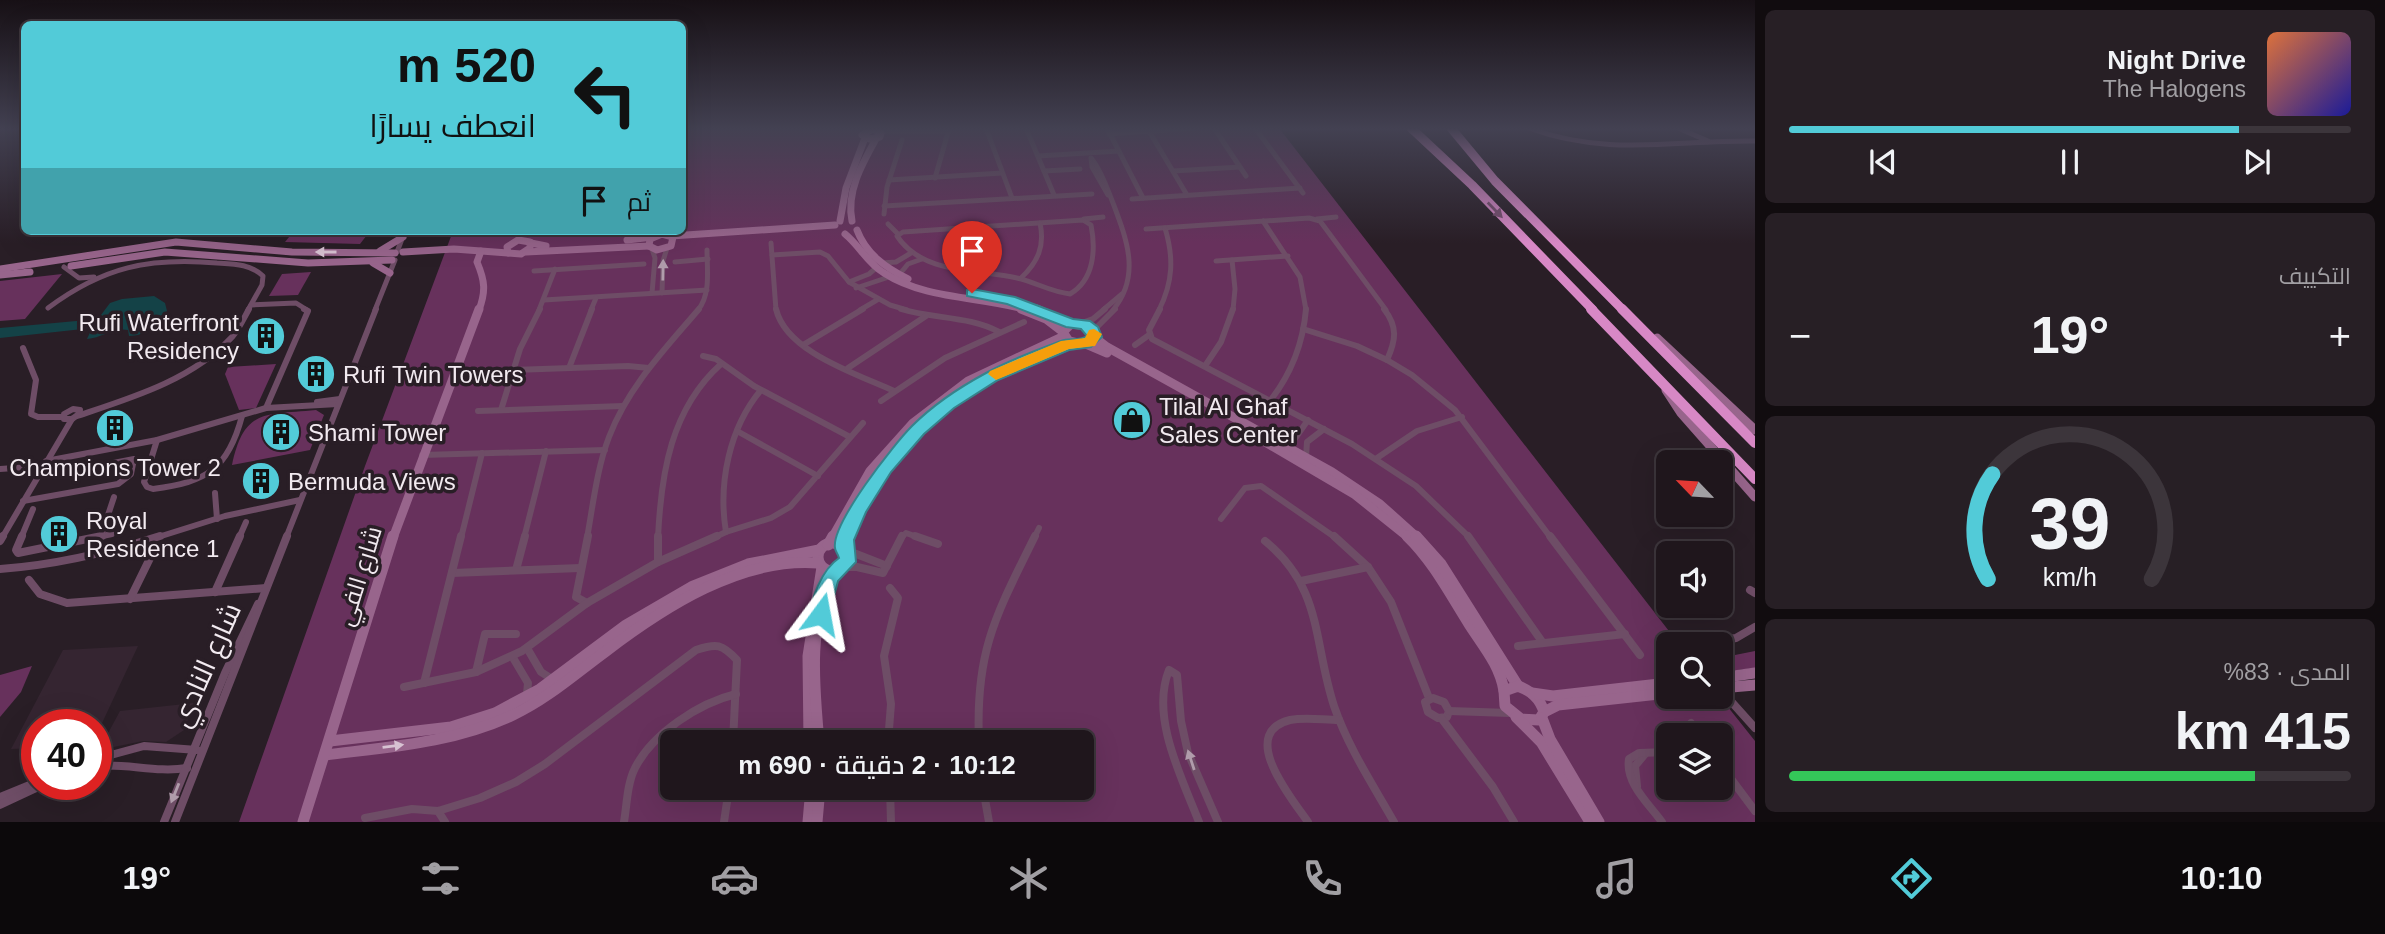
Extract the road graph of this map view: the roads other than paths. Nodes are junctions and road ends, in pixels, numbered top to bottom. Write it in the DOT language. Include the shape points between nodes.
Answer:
graph roads {
  1 [pos="854,166"];
  2 [pos="864,166"];
  3 [pos="893,166"];
  4 [pos="938,166"];
  5 [pos="1000,166"];
  6 [pos="1042,166"];
  7 [pos="1095,166"];
  8 [pos="1127,166"];
  9 [pos="1169,166"];
  10 [pos="1283,166"];
  11 [pos="1451,166"];
  12 [pos="1482,166"];
  13 [pos="1485,166"];
  14 [pos="1240,167"];
  15 [pos="1080,169"];
  16 [pos="1044,171"];
  17 [pos="1172,171"];
  18 [pos="1486,172"];
  19 [pos="1002,173"];
  20 [pos="1246,176"];
  21 [pos="935,177"];
  22 [pos="889,180"];
  23 [pos="1092,194"];
  24 [pos="1054,195"];
  25 [pos="1187,195"];
  26 [pos="1012,198"];
  27 [pos="1143,198"];
  28 [pos="1132,199"];
  29 [pos="884,206"];
  30 [pos="884,214"];
  31 [pos="1103,217"];
  32 [pos="1336,217"];
  33 [pos="1316,219"];
  34 [pos="1082,220"];
  35 [pos="852,221"];
  36 [pos="1263,221"];
  37 [pos="1040,223"];
  38 [pos="888,224"];
  39 [pos="837,226"];
  40 [pos="1165,228"];
  41 [pos="1146,229"];
  42 [pos="857,230"];
  43 [pos="845,234"];
  44 [pos="898,234"];
  45 [pos="402,235"];
  46 [pos="404,235"];
  47 [pos="519,235"];
  48 [pos="525,235"];
  49 [pos="653,237"];
  50 [pos="1552,239"];
  51 [pos="529,242"];
  52 [pos="670,242"];
  53 [pos="771,243"];
  54 [pos="212,244"];
  55 [pos="510,247"];
  56 [pos="650,247"];
  57 [pos="708,250"];
  58 [pos="463,251"];
  59 [pos="481,251"];
  60 [pos="377,252"];
  61 [pos="526,252"];
  62 [pos="200,253"];
  63 [pos="772,255"];
  64 [pos="909,255"];
  65 [pos="397,256"];
  66 [pos="1288,256"];
  67 [pos="708,259"];
  68 [pos="922,259"];
  69 [pos="1232,260"];
  70 [pos="675,261"];
  71 [pos="896,261"];
  72 [pos="913,261"];
  73 [pos="1216,261"];
  74 [pos="96,262"];
  75 [pos="365,262"];
  76 [pos="644,264"];
  77 [pos="879,265"];
  78 [pos="64,267"];
  79 [pos="478,268"];
  80 [pos="0,269"];
  81 [pos="555,270"];
  82 [pos="534,271"];
  83 [pos="902,271"];
  84 [pos="109,273"];
  85 [pos="390,273"];
  86 [pos="0,275"];
  87 [pos="866,275"];
  88 [pos="77,277"];
  89 [pos="889,277"];
  90 [pos="1021,278"];
  91 [pos="873,280"];
  92 [pos="849,282"];
  93 [pos="856,288"];
  94 [pos="707,290"];
  95 [pos="652,293"];
  96 [pos="662,293"];
  97 [pos="1122,294"];
  98 [pos="596,298"];
  99 [pos="544,300"];
  100 [pos="877,300"];
  101 [pos="251,305"];
  102 [pos="48,308"];
  103 [pos="926,316"];
  104 [pos="1024,322"];
  105 [pos="1076,324"];
  106 [pos="1303,329"];
  107 [pos="999,332"];
  108 [pos="1063,334"];
  109 [pos="1149,335"];
  110 [pos="1091,337"];
  111 [pos="1073,343"];
  112 [pos="803,345"];
  113 [pos="1135,345"];
  114 [pos="23,348"];
  115 [pos="703,356"];
  116 [pos="1387,360"];
  117 [pos="721,364"];
  118 [pos="1205,366"];
  119 [pos="569,368"];
  120 [pos="649,368"];
  121 [pos="848,368"];
  122 [pos="513,370"];
  123 [pos="1664,386"];
  124 [pos="761,390"];
  125 [pos="894,391"];
  126 [pos="339,401"];
  127 [pos="881,401"];
  128 [pos="1270,401"];
  129 [pos="623,406"];
  130 [pos="266,408"];
  131 [pos="501,410"];
  132 [pos="478,411"];
  133 [pos="242,416"];
  134 [pos="68,417"];
  135 [pos="1462,417"];
  136 [pos="1308,420"];
  137 [pos="863,423"];
  138 [pos="1324,429"];
  139 [pos="1755,430"];
  140 [pos="737,431"];
  141 [pos="1300,433"];
  142 [pos="850,437"];
  143 [pos="1310,438"];
  144 [pos="157,440"];
  145 [pos="1282,443"];
  146 [pos="1755,443"];
  147 [pos="605,450"];
  148 [pos="545,452"];
  149 [pos="482,453"];
  150 [pos="422,455"];
  151 [pos="1306,457"];
  152 [pos="1377,458"];
  153 [pos="44,464"];
  154 [pos="0,469"];
  155 [pos="62,473"];
  156 [pos="818,476"];
  157 [pos="1755,479"];
  158 [pos="215,493"];
  159 [pos="1755,496"];
  160 [pos="114,497"];
  161 [pos="300,500"];
  162 [pos="23,501"];
  163 [pos="33,509"];
  164 [pos="217,519"];
  165 [pos="1221,519"];
  166 [pos="246,522"];
  167 [pos="1039,528"];
  168 [pos="726,531"];
  169 [pos="112,534"];
  170 [pos="101,536"];
  171 [pos="0,541"];
  172 [pos="1265,541"];
  173 [pos="938,544"];
  174 [pos="62,545"];
  175 [pos="824,547"];
  176 [pos="845,549"];
  177 [pos="154,550"];
  178 [pos="658,562"];
  179 [pos="54,563"];
  180 [pos="820,565"];
  181 [pos="1368,567"];
  182 [pos="580,568"];
  183 [pos="839,568"];
  184 [pos="0,569"];
  185 [pos="885,569"];
  186 [pos="516,570"];
  187 [pos="452,573"];
  188 [pos="29,580"];
  189 [pos="1301,581"];
  190 [pos="890,588"];
  191 [pos="215,592"];
  192 [pos="265,592"];
  193 [pos="130,599"];
  194 [pos="587,603"];
  195 [pos="1755,627"];
  196 [pos="516,634"];
  197 [pos="1625,635"];
  198 [pos="1733,639"];
  199 [pos="1543,643"];
  200 [pos="1518,646"];
  201 [pos="527,648"];
  202 [pos="1640,655"];
  203 [pos="512,656"];
  204 [pos="477,673"];
  205 [pos="1755,673"];
  206 [pos="1733,676"];
  207 [pos="554,680"];
  208 [pos="424,683"];
  209 [pos="1656,684"];
  210 [pos="1755,685"];
  211 [pos="1518,686"];
  212 [pos="404,687"];
  213 [pos="1733,688"];
  214 [pos="1504,691"];
  215 [pos="1532,692"];
  216 [pos="736,694"];
  217 [pos="1656,694"];
  218 [pos="524,698"];
  219 [pos="1429,698"];
  220 [pos="1733,703"];
  221 [pos="1449,710"];
  222 [pos="1514,715"];
  223 [pos="1543,715"];
  224 [pos="1442,719"];
  225 [pos="1339,720"];
  226 [pos="1755,728"];
  227 [pos="734,730"];
  228 [pos="809,730"];
  229 [pos="817,730"];
  230 [pos="889,730"];
  231 [pos="979,730"];
  232 [pos="330,741"];
  233 [pos="198,750"];
  234 [pos="1656,753"];
  235 [pos="112,755"];
  236 [pos="325,755"];
  237 [pos="112,765"];
  238 [pos="197,765"];
  239 [pos="185,768"];
  240 [pos="1733,781"];
  241 [pos="21,788"];
  242 [pos="21,795"];
  243 [pos="0,797"];
  244 [pos="727,800"];
  245 [pos="810,800"];
  246 [pos="819,800"];
  247 [pos="890,800"];
  248 [pos="985,800"];
  249 [pos="0,805"];
  250 [pos="439,811"];
  251 [pos="1755,811"];
  252 [pos="365,818"];
  253 [pos="389,818"];
  254 [pos="164,822"];
  255 [pos="175,822"];
  256 [pos="303,822"];
  257 [pos="445,822"];
  258 [pos="624,822"];
  259 [pos="724,822"];
  260 [pos="808,822"];
  261 [pos="817,822"];
  262 [pos="891,822"];
  263 [pos="989,822"];
  264 [pos="1199,822"];
  265 [pos="1219,822"];
  266 [pos="1308,822"];
  267 [pos="1394,822"];
  268 [pos="1514,822"];
  269 [pos="1590,822"];
  270 [pos="1599,822"];
  271 [pos="1662,822"];
  1 -- 39 [label="street"];
  2 -- 35 [label="street" via="854,190"];
  3 -- 22 [label="street"];
  4 -- 21 [label="street"];
  5 -- 19 [label="street"];
  6 -- 16 [label="street"];
  7 -- 97 [label="street" via="1131,252 1131,271"];
  8 -- 27 [label="street"];
  9 -- 17 [label="street"];
  10 -- 25 [label="street" via="1301,191"];
  11 -- 123 [label="highway, one-way"];
  12 -- 18 [label="highway"];
  13 -- 18 [label="highway"];
  14 -- 17 [label="street"];
  14 -- 20 [label="street"];
  15 -- 16 [label="street"];
  16 -- 24 [label="street"];
  17 -- 25 [label="street"];
  18 -- 50 [label="highway"];
  19 -- 21 [label="street"];
  19 -- 26 [label="street"];
  21 -- 22 [label="street"];
  22 -- 29 [label="street"];
  23 -- 24 [label="street"];
  24 -- 26 [label="street"];
  25 -- 27 [label="street"];
  26 -- 29 [label="street"];
  27 -- 28 [label="street"];
  29 -- 30 [label="street"];
  31 -- 34 [label="street"];
  32 -- 33 [label="street"];
  33 -- 36 [label="street"];
  33 -- 116 [label="street" via="1324,223 1390,313 1396,340"];
  34 -- 37 [label="street"];
  34 -- 90 [label="street" via="1091,225 1095,244 1093,259 1073,293"];
  35 -- 39 [label="street"];
  35 -- 42 [label="street"];
  36 -- 40 [label="street"];
  36 -- 66 [label="street"];
  37 -- 44 [label="street"];
  37 -- 90 [label="street" via="1040,255"];
  38 -- 44 [label="street"];
  39 -- 43 [label="street"];
  39 -- 52 [label="street"];
  40 -- 41 [label="street"];
  40 -- 109 [label="street" via="1173,256 1172,278"];
  42 -- 43 [label="street"];
  42 -- 77 [label="street"];
  43 -- 77 [label="street"];
  44 -- 64 [label="street"];
  45 -- 60 [label="street"];
  46 -- 65 [label="street, شارع النادي"];
  47 -- 55 [label="street"];
  48 -- 51 [label="street"];
  49 -- 51 [label="street" via="547,246"];
  49 -- 52 [label="street"];
  49 -- 56 [label="street" via="648,241"];
  50 -- 139 [label="street"];
  50 -- 146 [label="highway"];
  51 -- 55 [label="street"];
  51 -- 61 [label="street"];
  52 -- 56 [label="street"];
  96 -- 52 [label="street, one-way" via="663,261"];
  53 -- 63 [label="street"];
  60 -- 54 [label="street, one-way" via="303,252"];
  54 -- 62 [label="street"];
  54 -- 80 [label="street" via="162,243"];
  55 -- 59 [label="street"];
  55 -- 61 [label="street" via="515,255"];
  56 -- 61 [label="street"];
  56 -- 95 [label="street" via="654,258"];
  57 -- 67 [label="street"];
  58 -- 59 [label="street"];
  58 -- 65 [label="street"];
  58 -- 79 [label="street"];
  59 -- 79 [label="street"];
  60 -- 65 [label="street"];
  62 -- 74 [label="street" via="165,252"];
  62 -- 75 [label="street" via="273,261"];
  63 -- 92 [label="street" via="819,256"];
  63 -- 112 [label="street" via="779,321"];
  64 -- 68 [label="street"];
  64 -- 71 [label="street"];
  64 -- 72 [label="street"];
  65 -- 75 [label="street"];
  65 -- 85 [label="street, شارع النادي"];
  66 -- 69 [label="street"];
  66 -- 106 [label="street" via="1303,285"];
  67 -- 70 [label="street"];
  67 -- 94 [label="street"];
  68 -- 72 [label="street"];
  68 -- 90 [label="street"];
  69 -- 73 [label="street"];
  69 -- 118 [label="street" via="1234,309 1220,345"];
  71 -- 77 [label="street"];
  71 -- 83 [label="street"];
  72 -- 83 [label="street"];
  74 -- 78 [label="street"];
  74 -- 88 [label="street"];
  75 -- 85 [label="street"];
  76 -- 81 [label="street"];
  77 -- 83 [label="street"];
  77 -- 87 [label="street"];
  77 -- 89 [label="street"];
  78 -- 86 [label="street"];
  78 -- 88 [label="street"];
  79 -- 150 [label="street, شارع الفي" via="485,294"];
  81 -- 82 [label="street"];
  81 -- 99 [label="street"];
  83 -- 105 [label="street" via="946,290 1010,300"];
  84 -- 88 [label="street"];
  84 -- 101 [label="street" via="166,259 251,267 264,280"];
  84 -- 102 [label="street"];
  85 -- 126 [label="street, شارع النادي"];
  87 -- 91 [label="street"];
  87 -- 92 [label="street"];
  89 -- 91 [label="street"];
  89 -- 108 [label="street" via="929,292 1024,310 1049,321"];
  91 -- 93 [label="street"];
  92 -- 93 [label="street"];
  93 -- 100 [label="street"];
  94 -- 96 [label="street"];
  94 -- 120 [label="street" via="697,312"];
  95 -- 96 [label="street"];
  95 -- 98 [label="street"];
  97 -- 105 [label="street" via="1093,319"];
  97 -- 110 [label="street"];
  98 -- 99 [label="street"];
  98 -- 119 [label="street"];
  99 -- 122 [label="street"];
  100 -- 103 [label="street"];
  100 -- 112 [label="street"];
  101 -- 130 [label="street" via="296,303 308,311"];
  101 -- 134 [label="street" via="228,342 200,364 145,394"];
  103 -- 107 [label="street" via="984,324"];
  103 -- 121 [label="street"];
  104 -- 107 [label="street"];
  105 -- 108 [label="street"];
  105 -- 110 [label="street"];
  106 -- 116 [label="street"];
  106 -- 128 [label="street" via="1290,372"];
  107 -- 125 [label="street" via="945,358"];
  108 -- 111 [label="street"];
  108 -- 175 [label="street" via="968,381 913,423 870,471"];
  109 -- 113 [label="street"];
  109 -- 118 [label="street"];
  110 -- 111 [label="street"];
  110 -- 145 [label="street"];
  110 -- 214 [label="street" via="1327,477 1388,519 1435,569 1499,671"];
  111 -- 176 [label="street" via="993,376 930,419 877,480 855,518"];
  112 -- 121 [label="street"];
  114 -- 134 [label="street" via="36,384 31,414"];
  115 -- 117 [label="street"];
  116 -- 135 [label="street"];
  117 -- 124 [label="street"];
  117 -- 178 [label="street" via="711,370 690,399 669,447"];
  118 -- 128 [label="street"];
  119 -- 120 [label="street"];
  119 -- 122 [label="street"];
  120 -- 129 [label="street"];
  121 -- 125 [label="street"];
  122 -- 131 [label="street"];
  123 -- 157 [label="highway"];
  123 -- 159 [label="street" via="1681,413"];
  124 -- 140 [label="street" via="745,408"];
  124 -- 142 [label="street"];
  125 -- 127 [label="street"];
  126 -- 130 [label="street"];
  126 -- 161 [label="street, شارع النادي"];
  128 -- 136 [label="street"];
  129 -- 131 [label="street"];
  129 -- 147 [label="street"];
  130 -- 133 [label="street"];
  131 -- 132 [label="street"];
  133 -- 144 [label="street"];
  133 -- 144 [label="street" via="229,456 218,469 153,489 145,482"];
  134 -- 153 [label="street"];
  135 -- 152 [label="street" via="1417,431"];
  135 -- 197 [label="street"];
  136 -- 138 [label="street"];
  136 -- 141 [label="street"];
  137 -- 142 [label="street"];
  138 -- 143 [label="street"];
  138 -- 152 [label="street"];
  140 -- 156 [label="street"];
  140 -- 168 [label="street" via="728,464"];
  141 -- 143 [label="street"];
  141 -- 145 [label="street"];
  142 -- 156 [label="street"];
  143 -- 151 [label="street"];
  144 -- 153 [label="street"];
  145 -- 151 [label="street"];
  147 -- 148 [label="street"];
  147 -- 182 [label="street"];
  148 -- 149 [label="street"];
  148 -- 186 [label="street"];
  149 -- 150 [label="street"];
  149 -- 187 [label="street"];
  150 -- 232 [label="street, شارع الفي"];
  151 -- 211 [label="street" via="1371,498 1427,546"];
  152 -- 199 [label="street" via="1416,486 1465,532"];
  153 -- 154 [label="street"];
  153 -- 162 [label="street"];
  155 -- 162 [label="street" via="134,459 131,474 118,484"];
  156 -- 168 [label="street" via="784,511"];
  158 -- 164 [label="street"];
  160 -- 170 [label="street"];
  161 -- 164 [label="street"];
  161 -- 192 [label="street, شارع النادي"];
  162 -- 171 [label="street"];
  163 -- 174 [label="street" via="16,552"];
  164 -- 179 [label="street"];
  165 -- 181 [label="street" via="1245,488 1261,486 1334,536"];
  166 -- 191 [label="street"];
  167 -- 231 [label="street" via="986,649 979,685"];
  168 -- 178 [label="street"];
  169 -- 170 [label="street"];
  170 -- 174 [label="street"];
  172 -- 189 [label="street"];
  173 -- 185 [label="street" via="904,534"];
  174 -- 179 [label="street"];
  175 -- 176 [label="street"];
  175 -- 180 [label="street"];
  175 -- 207 [label="street" via="748,564 693,586 626,625"];
  176 -- 183 [label="street" via="848,559"];
  176 -- 185 [label="street"];
  177 -- 193 [label="street"];
  178 -- 194 [label="street"];
  179 -- 184 [label="street"];
  180 -- 183 [label="street"];
  180 -- 228 [label="street" via="809,637"];
  236 -- 180 [label="street, one-way" via="427,741 481,728 546,696 629,634 697,593 760,569 796,562"];
  181 -- 189 [label="street"];
  181 -- 219 [label="street" via="1391,602"];
  182 -- 186 [label="street"];
  182 -- 194 [label="street" via="576,597"];
  183 -- 185 [label="street"];
  183 -- 229 [label="street" via="825,591 816,648"];
  186 -- 187 [label="street"];
  187 -- 208 [label="street"];
  188 -- 193 [label="street" via="40,594 56,601"];
  189 -- 225 [label="street" via="1316,616 1318,644"];
  190 -- 230 [label="street" via="898,598 884,656 891,705"];
  191 -- 192 [label="street"];
  191 -- 193 [label="street"];
  192 -- 233 [label="street, شارع النادي" via="245,629"];
  194 -- 201 [label="street"];
  195 -- 198 [label="street"];
  196 -- 204 [label="street" via="485,634"];
  197 -- 199 [label="street"];
  197 -- 202 [label="street"];
  199 -- 200 [label="street"];
  201 -- 203 [label="street"];
  201 -- 207 [label="street" via="541,672"];
  203 -- 204 [label="street"];
  203 -- 218 [label="street" via="528,683"];
  204 -- 208 [label="street"];
  205 -- 206 [label="street"];
  207 -- 218 [label="street"];
  208 -- 212 [label="street"];
  209 -- 215 [label="street" via="1553,696"];
  210 -- 213 [label="street"];
  211 -- 214 [label="street"];
  211 -- 215 [label="street"];
  214 -- 222 [label="street" via="1503,702"];
  215 -- 223 [label="street" via="1542,704"];
  216 -- 227 [label="street"];
  216 -- 250 [label="street" via="737,665 732,652 720,645 701,647 533,772 480,798"];
  216 -- 258 [label="street" via="713,701 645,751 631,778"];
  217 -- 223 [label="street" via="1558,705"];
  218 -- 232 [label="street" via="451,727"];
  219 -- 221 [label="street" via="1441,700"];
  219 -- 224 [label="street" via="1428,712"];
  220 -- 226 [label="street"];
  221 -- 222 [label="street"];
  221 -- 224 [label="street"];
  222 -- 223 [label="street" via="1531,722"];
  222 -- 269 [label="street" via="1549,753"];
  223 -- 270 [label="street" via="1550,739"];
  224 -- 268 [label="street"];
  225 -- 266 [label="street" via="1287,721 1274,728 1267,740 1267,756"];
  225 -- 267 [label="street"];
  232 -- 236 [label="street, شارع الفي"];
  233 -- 235 [label="street" via="144,746"];
  233 -- 238 [label="street, شارع النادي"];
  233 -- 239 [label="street, شارع النادي"];
  234 -- 271 [label="street" via="1645,754 1635,766 1637,786"];
  236 -- 256 [label="street, شارع الفي"];
  237 -- 239 [label="street" via="154,772"];
  238 -- 239 [label="street"];
  238 -- 255 [label="street, شارع النادي"];
  239 -- 254 [label="street, شارع النادي, one-way"];
  240 -- 251 [label="street"];
  241 -- 243 [label="street"];
  242 -- 249 [label="street"];
  244 -- 259 [label="street"];
  245 -- 260 [label="street"];
  246 -- 261 [label="street"];
  247 -- 262 [label="street"];
  248 -- 263 [label="street"];
  250 -- 253 [label="street" via="417,808"];
  250 -- 257 [label="street"];
  252 -- 253 [label="street"];
  265 -- 264 [label="street, one-way" via="1188,753 1177,675 1170,670 1163,692 1168,724"];
}
